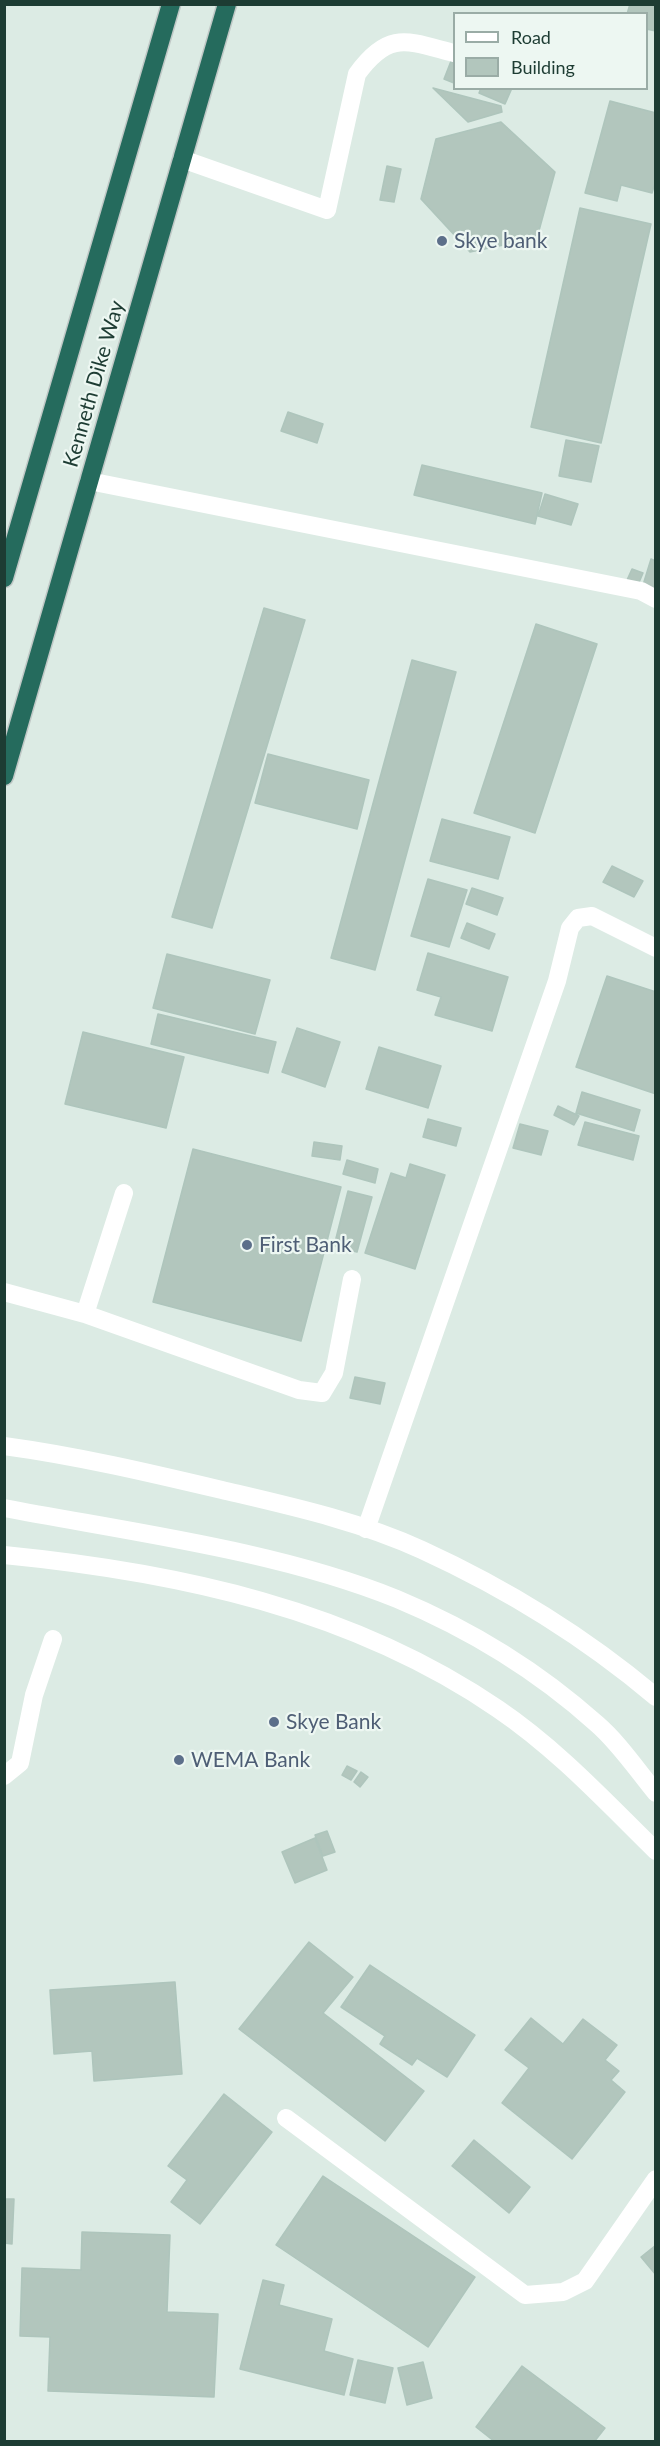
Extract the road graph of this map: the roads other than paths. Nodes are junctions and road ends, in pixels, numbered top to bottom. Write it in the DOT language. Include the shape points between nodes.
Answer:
graph roads {
  1 [pos="171,4"];
  2 [pos="227,4"];
  3 [pos="453,53"];
  4 [pos="182,159"];
  5 [pos="89,481"];
  6 [pos="4,578"];
  7 [pos="656,599"];
  8 [pos="4,776"];
  9 [pos="656,948"];
  10 [pos="124,1193"];
  11 [pos="352,1279"];
  12 [pos="4,1292"];
  13 [pos="85,1314"];
  14 [pos="4,1446"];
  15 [pos="4,1508"];
  16 [pos="366,1529"];
  17 [pos="4,1555"];
  18 [pos="53,1639"];
  19 [pos="656,1697"];
  20 [pos="4,1776"];
  21 [pos="656,1793"];
  22 [pos="656,1851"];
  23 [pos="286,2118"];
  24 [pos="656,2179"];
  1 -- 6 [label="highway, Kenneth Dike Way"];
  2 -- 4 [label="highway, Kenneth Dike Way"];
  3 -- 4 [label="street" via="407,41 388,44 369,58 357,74 327,210"];
  4 -- 5 [label="highway, Kenneth Dike Way"];
  5 -- 7 [label="street" via="641,591"];
  5 -- 8 [label="highway, Kenneth Dike Way"];
  9 -- 16 [label="street" via="592,916 578,918 570,927 557,981"];
  10 -- 13 [label="street"];
  11 -- 13 [label="street" via="334,1373 322,1393 299,1390"];
  12 -- 13 [label="street"];
  14 -- 16 [label="street" via="111,1464 317,1512"];
  15 -- 21 [label="street" via="225,1550 310,1571 397,1599 467,1633 534,1674 598,1725"];
  16 -- 19 [label="street" via="420,1549 499,1589 562,1628"];
  17 -- 22 [label="street" via="104,1568 238,1593 352,1630 497,1708 565,1761"];
  18 -- 20 [label="street" via="34,1695 20,1763"];
  23 -- 24 [label="street" via="525,2295 563,2292 585,2281"];
}
